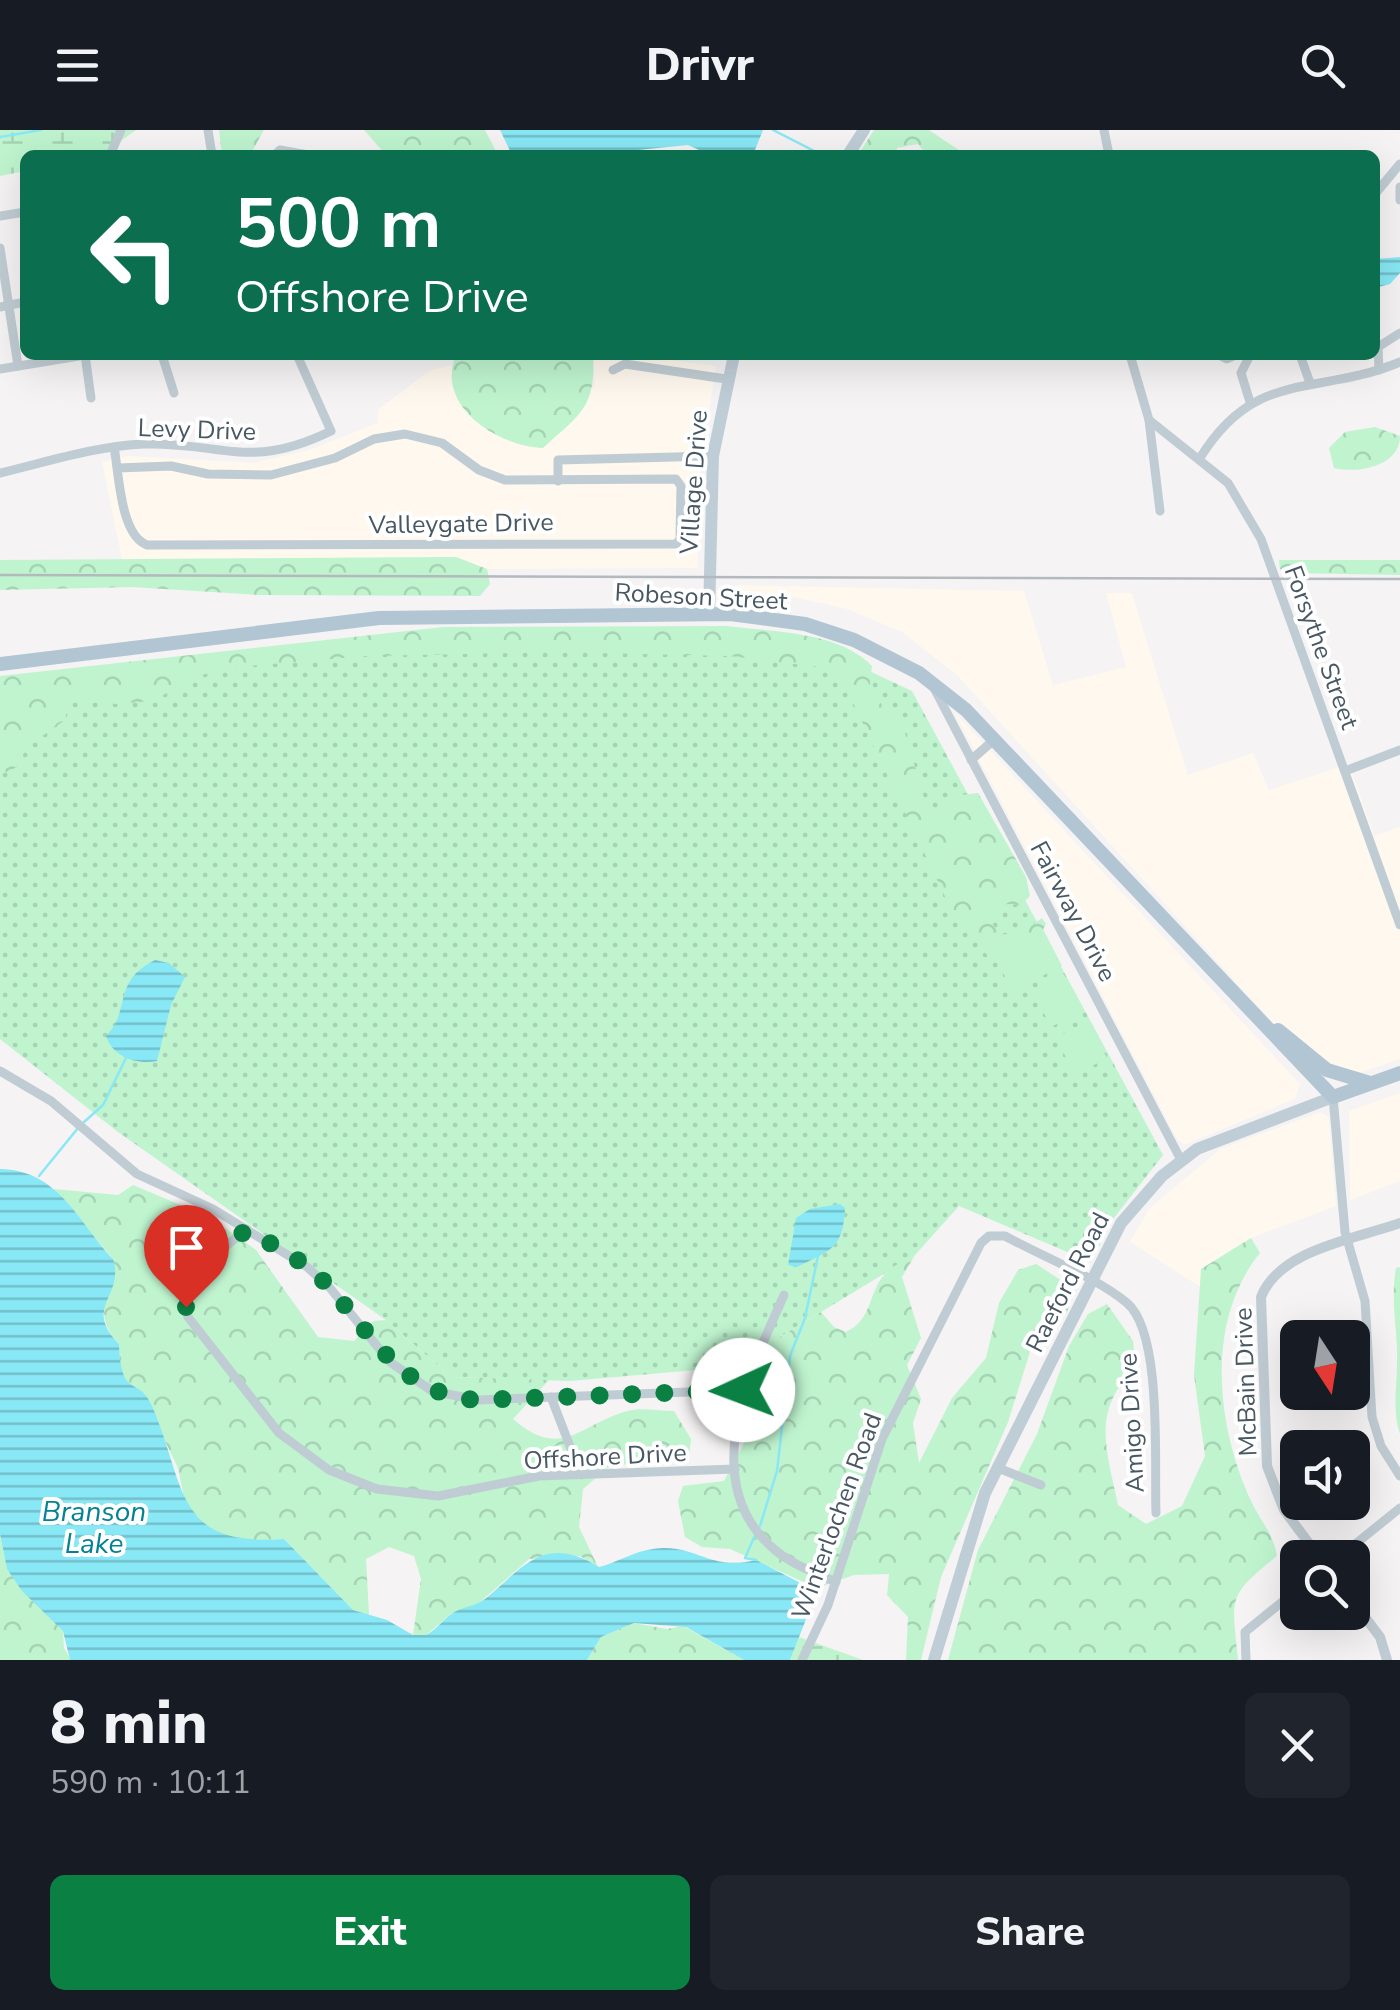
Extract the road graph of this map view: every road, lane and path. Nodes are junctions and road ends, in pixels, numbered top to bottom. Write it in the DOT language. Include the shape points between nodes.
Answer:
graph roads {
  1 [pos="1400,164"];
  2 [pos="1390,180"];
  3 [pos="1400,187"];
  4 [pos="1380,189"];
  5 [pos="1400,200"];
  6 [pos="0,248"];
  7 [pos="4,306"];
  8 [pos="55,360"];
  9 [pos="86,360"];
  10 [pos="164,360"];
  11 [pos="299,360"];
  12 [pos="732,360"];
  13 [pos="1131,360"];
  14 [pos="1247,360"];
  15 [pos="1302,360"];
  16 [pos="1379,360"];
  17 [pos="1400,362"];
  18 [pos="18,366"];
  19 [pos="0,369"];
  20 [pos="614,370"];
  21 [pos="1379,370"];
  22 [pos="726,380"];
  23 [pos="1310,383"];
  24 [pos="174,394"];
  25 [pos="92,398"];
  26 [pos="1250,402"];
  27 [pos="1149,420"];
  28 [pos="114,447"];
  29 [pos="713,456"];
  30 [pos="1200,458"];
  31 [pos="118,468"];
  32 [pos="0,473"];
  33 [pos="558,482"];
  34 [pos="1160,511"];
  35 [pos="709,615"];
  36 [pos="0,664"];
  37 [pos="930,681"];
  38 [pos="994,739"];
  39 [pos="1400,750"];
  40 [pos="972,760"];
  41 [pos="1345,771"];
  42 [pos="1397,909"];
  43 [pos="1400,925"];
  44 [pos="1266,1026"];
  45 [pos="0,1071"];
  46 [pos="1400,1074"];
  47 [pos="1370,1084"];
  48 [pos="1333,1096"];
  49 [pos="1181,1160"];
  50 [pos="1400,1223"];
  51 [pos="246,1230"];
  52 [pos="1348,1242"];
  53 [pos="963,1278"];
  54 [pos="1090,1283"];
  55 [pos="784,1295"];
  56 [pos="743,1390"];
  57 [pos="551,1397"];
  58 [pos="998,1468"];
  59 [pos="735,1469"];
  60 [pos="582,1475"];
  61 [pos="1400,1476"];
  62 [pos="1041,1485"];
  63 [pos="1400,1508"];
  64 [pos="1156,1514"];
  65 [pos="1306,1540"];
  66 [pos="1360,1540"];
  67 [pos="836,1582"];
  68 [pos="1280,1603"];
  69 [pos="1370,1624"];
  70 [pos="1231,1640"];
  71 [pos="1243,1641"];
  72 [pos="802,1660"];
  73 [pos="934,1660"];
  74 [pos="1246,1660"];
  75 [pos="1387,1660"];
  1 -- 2 [label="street"];
  2 -- 3 [label="street"];
  2 -- 4 [label="street"];
  3 -- 5 [label="street"];
  6 -- 7 [label="street"];
  7 -- 18 [label="street"];
  8 -- 18 [label="street"];
  9 -- 25 [label="street"];
  10 -- 24 [label="street"];
  11 -- 28 [label="street, Levy Drive" via="332,431 284,450 242,455 173,445"];
  12 -- 22 [label="main road, Village Drive"];
  13 -- 27 [label="street"];
  14 -- 26 [label="street" via="1242,373"];
  15 -- 23 [label="street"];
  16 -- 21 [label="street"];
  17 -- 21 [label="street"];
  18 -- 19 [label="street"];
  20 -- 22 [label="street" via="624,364"];
  21 -- 23 [label="street"];
  22 -- 29 [label="main road, Village Drive"];
  23 -- 26 [label="street"];
  26 -- 30 [label="street"];
  27 -- 30 [label="street, Forsythe Street"];
  27 -- 34 [label="street"];
  28 -- 31 [label="street, Valleygate Drive"];
  28 -- 32 [label="street, Levy Drive"];
  29 -- 33 [label="street, Valleygate Drive" via="558,460"];
  29 -- 35 [label="main road, Village Drive"];
  30 -- 41 [label="street, Forsythe Street" via="1228,483 1262,539"];
  31 -- 33 [label="street, Valleygate Drive" via="271,475 405,434 442,443 504,480"];
  31 -- 33 [label="street, Valleygate Drive" via="131,531 147,544 676,544 680,538 676,479"];
  35 -- 36 [label="main road, Robeson Street" via="379,618"];
  35 -- 37 [label="main road, Robeson Street" via="830,631"];
  37 -- 38 [label="main road, Robeson Street"];
  37 -- 40 [label="street, Fairway Drive"];
  38 -- 40 [label="street"];
  38 -- 44 [label="main road, Robeson Street"];
  39 -- 41 [label="street"];
  40 -- 49 [label="street, Fairway Drive"];
  41 -- 42 [label="street, Forsythe Street"];
  42 -- 43 [label="street, Forsythe Street"];
  44 -- 47 [label="main road" via="1285,1033 1327,1070"];
  44 -- 48 [label="main road, Robeson Street"];
  45 -- 51 [label="street" via="51,1101 137,1174"];
  46 -- 47 [label="main road, Raeford Road"];
  47 -- 48 [label="main road, Raeford Road"];
  48 -- 49 [label="main road, Raeford Road" via="1230,1133"];
  48 -- 52 [label="street"];
  49 -- 54 [label="main road, Raeford Road" via="1121,1223"];
  50 -- 52 [label="street, McBain Drive"];
  51 -- 57 [label="street" via="319,1277 390,1362 418,1384 462,1399"];
  51 -- 60 [label="street, Offshore Drive" via="192,1277 185,1296 188,1317 258,1411 311,1460 357,1483 423,1496"];
  52 -- 61 [label="street" via="1365,1301 1372,1417"];
  52 -- 65 [label="street, McBain Drive" via="1282,1268 1260,1307 1268,1466 1284,1510"];
  53 -- 54 [label="street, Amigo Drive" via="981,1243 994,1234"];
  53 -- 67 [label="street, Winterlochen Road" via="882,1439"];
  54 -- 58 [label="main road, Raeford Road"];
  54 -- 64 [label="street, Amigo Drive" via="1129,1305 1146,1336"];
  55 -- 56 [label="street"];
  56 -- 57 [label="street"];
  56 -- 59 [label="street"];
  57 -- 60 [label="street"];
  58 -- 62 [label="street"];
  58 -- 73 [label="main road, Raeford Road" via="967,1542"];
  59 -- 60 [label="street, Offshore Drive"];
  59 -- 67 [label="street" via="743,1509 763,1539"];
  63 -- 66 [label="street"];
  67 -- 72 [label="street, Winterlochen Road"];
  68 -- 71 [label="street" via="1248,1628"];
  69 -- 75 [label="street"];
  70 -- 71 [label="street"];
  71 -- 74 [label="street"];
}
